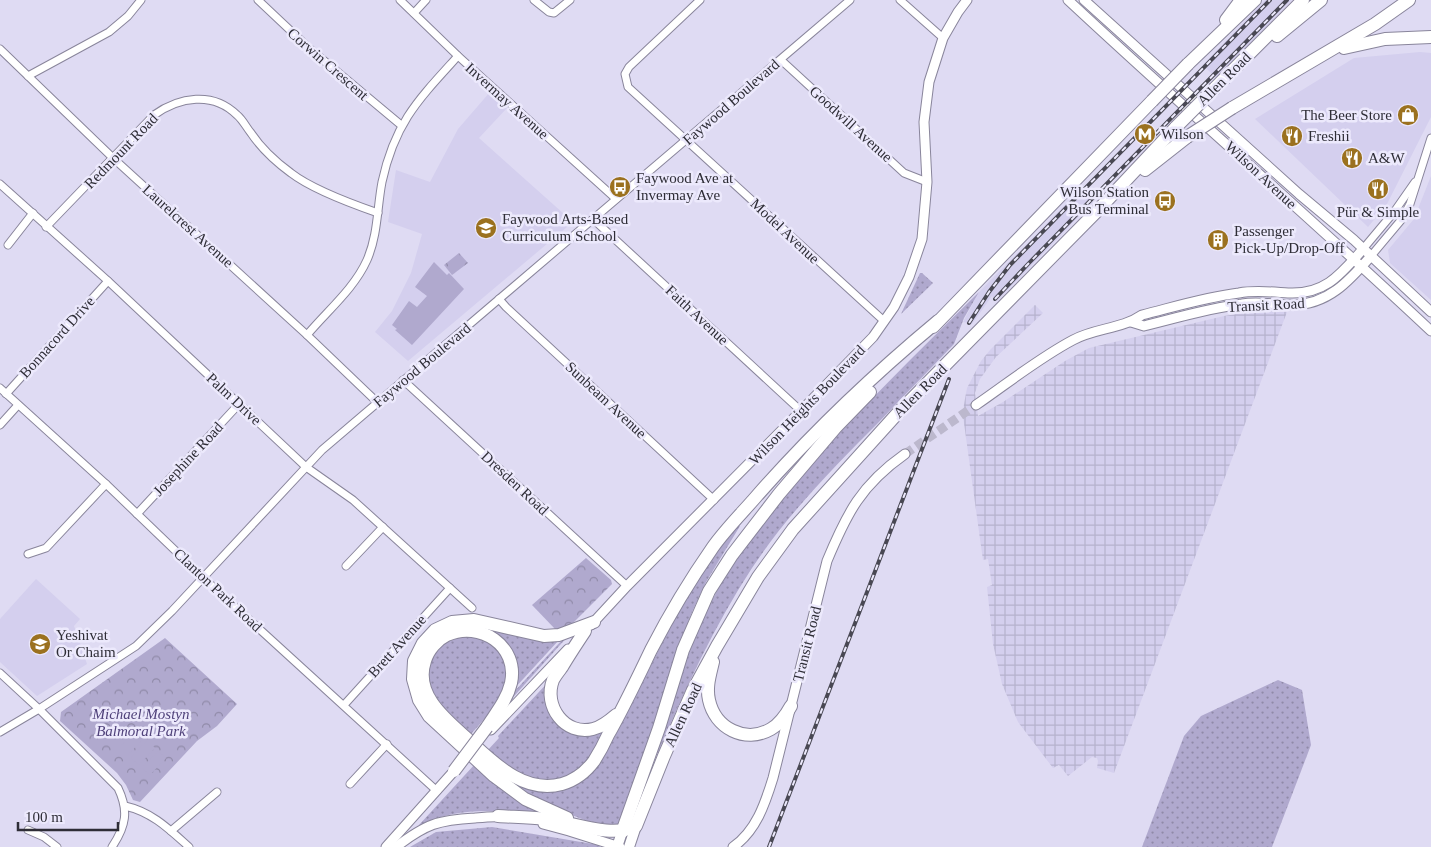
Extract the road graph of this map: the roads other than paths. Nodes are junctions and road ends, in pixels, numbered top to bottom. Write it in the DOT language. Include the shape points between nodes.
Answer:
graph roads {
  1 [pos="141,0"];
  2 [pos="258,0"];
  3 [pos="400,0"];
  4 [pos="426,0"];
  5 [pos="534,0"];
  6 [pos="570,0"];
  7 [pos="700,0"];
  8 [pos="850,0"];
  9 [pos="900,0"];
  10 [pos="967,0"];
  11 [pos="1068,0"];
  12 [pos="1084,0"];
  13 [pos="1241,0"];
  14 [pos="1255,0"];
  15 [pos="1303,0"];
  16 [pos="1321,0"];
  17 [pos="1409,0"];
  18 [pos="414,13"];
  19 [pos="1431,37"];
  20 [pos="943,38"];
  21 [pos="0,49"];
  22 [pos="458,56"];
  23 [pos="780,60"];
  24 [pos="1316,60"];
  25 [pos="1188,64"];
  26 [pos="1235,68"];
  27 [pos="28,76"];
  28 [pos="401,125"];
  29 [pos="1431,138"];
  30 [pos="686,140"];
  31 [pos="113,158"];
  32 [pos="1418,179"];
  33 [pos="927,182"];
  34 [pos="0,184"];
  35 [pos="616,199"];
  36 [pos="1099,209"];
  37 [pos="33,213"];
  38 [pos="378,213"];
  39 [pos="593,219"];
  40 [pos="46,227"];
  41 [pos="8,245"];
  42 [pos="1363,249"];
  43 [pos="1371,256"];
  44 [pos="1354,260"];
  45 [pos="1362,267"];
  46 [pos="108,281"];
  47 [pos="499,299"];
  48 [pos="1431,312"];
  49 [pos="884,321"];
  50 [pos="938,321"];
  51 [pos="1131,322"];
  52 [pos="1431,331"];
  53 [pos="307,335"];
  54 [pos="403,380"];
  55 [pos="0,388"];
  56 [pos="6,394"];
  57 [pos="377,402"];
  58 [pos="239,404"];
  59 [pos="18,405"];
  60 [pos="976,405"];
  61 [pos="801,411"];
  62 [pos="0,425"];
  63 [pos="905,454"];
  64 [pos="306,467"];
  65 [pos="106,484"];
  66 [pos="714,500"];
  67 [pos="137,514"];
  68 [pos="383,527"];
  69 [pos="28,554"];
  70 [pos="346,566"];
  71 [pos="204,577"];
  72 [pos="627,586"];
  73 [pos="450,588"];
  74 [pos="472,608"];
  75 [pos="590,627"];
  76 [pos="717,646"];
  77 [pos="0,673"];
  78 [pos="344,704"];
  79 [pos="791,706"];
  80 [pos="39,709"];
  81 [pos="622,711"];
  82 [pos="489,728"];
  83 [pos="0,732"];
  84 [pos="387,744"];
  85 [pos="454,771"];
  86 [pos="350,784"];
  87 [pos="437,791"];
  88 [pos="217,792"];
  89 [pos="125,806"];
  90 [pos="498,816"];
  91 [pos="636,826"];
  92 [pos="589,827"];
  93 [pos="28,830"];
  94 [pos="171,831"];
  95 [pos="622,832"];
  96 [pos="58,847"];
  97 [pos="112,847"];
  98 [pos="188,847"];
  99 [pos="386,847"];
  100 [pos="396,847"];
  101 [pos="618,847"];
  102 [pos="629,847"];
  103 [pos="734,847"];
  1 -- 27 [label="street" via="109,32"];
  2 -- 28 [label="street, Corwin Crescent" via="310,49"];
  3 -- 18 [label="street, Invermay Avenue"];
  4 -- 18 [label="street"];
  5 -- 6 [label="street" via="554,14"];
  7 -- 30 [label="street, Model Avenue" via="625,74 628,86"];
  8 -- 23 [label="street, Faywood Boulevard"];
  9 -- 20 [label="street"];
  10 -- 20 [label="main road, Wilson Heights Boulevard"];
  11 -- 44 [label="main road, Wilson Avenue"];
  12 -- 42 [label="main road, Wilson Avenue"];
  13 -- 25 [label="highway"];
  14 -- 25 [label="highway, Allen Road"];
  15 -- 26 [label="highway, Allen Road"];
  16 -- 26 [label="highway"];
  17 -- 24 [label="highway"];
  18 -- 22 [label="street, Invermay Avenue"];
  19 -- 24 [label="highway" via="1370,41"];
  20 -- 33 [label="main road, Wilson Heights Boulevard" via="929,82 924,122"];
  21 -- 27 [label="street, Laurelcrest Avenue"];
  22 -- 28 [label="street" via="419,99"];
  22 -- 35 [label="street, Invermay Avenue"];
  23 -- 30 [label="street, Faywood Boulevard"];
  23 -- 33 [label="street, Goodwill Avenue" via="904,173"];
  24 -- 36 [label="highway, bridge" via="1187,137"];
  25 -- 50 [label="highway, Allen Road, bridge"];
  26 -- 36 [label="highway, Allen Road, bridge"];
  27 -- 31 [label="street, Laurelcrest Avenue"];
  28 -- 38 [label="street" via="385,168"];
  29 -- 32 [label="street"];
  30 -- 35 [label="street, Faywood Boulevard"];
  30 -- 49 [label="street, Model Avenue"];
  31 -- 38 [label="street, Redmount Road" via="144,124 164,108 184,100 207,99 220,102 238,115 271,157 293,175"];
  31 -- 40 [label="street, Redmount Road"];
  31 -- 53 [label="street, Laurelcrest Avenue"];
  32 -- 42 [label="street"];
  32 -- 43 [label="street" via="1402,219"];
  33 -- 49 [label="main road, Wilson Heights Boulevard" via="922,239 909,277"];
  34 -- 37 [label="street, Palm Drive"];
  35 -- 39 [label="street, Faywood Boulevard"];
  36 -- 76 [label="highway, Allen Road" via="896,415 829,488 758,577"];
  37 -- 40 [label="street, Palm Drive"];
  37 -- 41 [label="street"];
  38 -- 53 [label="street" via="373,242 361,272"];
  39 -- 47 [label="street, Faywood Boulevard"];
  39 -- 61 [label="street, Faith Avenue"];
  40 -- 46 [label="street, Palm Drive"];
  42 -- 43 [label="main road, Wilson Avenue"];
  42 -- 44 [label="main road, Transit Road"];
  43 -- 45 [label="main road, Transit Road"];
  43 -- 48 [label="main road, Wilson Avenue"];
  44 -- 45 [label="main road, Wilson Avenue"];
  44 -- 51 [label="main road, Transit Road" via="1332,282 1302,294 1236,293 1142,315"];
  45 -- 51 [label="main road, Transit Road" via="1339,290 1313,302 1292,305 1251,302 1144,326"];
  45 -- 52 [label="main road, Wilson Avenue"];
  46 -- 56 [label="street, Bonnacord Drive"];
  46 -- 58 [label="street, Palm Drive"];
  47 -- 54 [label="street, Faywood Boulevard"];
  47 -- 66 [label="street, Sunbeam Avenue"];
  49 -- 61 [label="main road, Wilson Heights Boulevard"];
  50 -- 81 [label="highway" via="848,402 775,475 714,545 653,647"];
  50 -- 95 [label="highway, Allen Road" via="836,427 732,555 710,591 683,650"];
  51 -- 60 [label="main road, Transit Road" via="1073,340"];
  53 -- 57 [label="street, Laurelcrest Avenue"];
  54 -- 57 [label="street, Faywood Boulevard"];
  54 -- 72 [label="street, Dresden Road"];
  55 -- 56 [label="street, Clanton Park Road"];
  56 -- 59 [label="street, Clanton Park Road"];
  57 -- 64 [label="street, Faywood Boulevard"];
  58 -- 64 [label="street, Palm Drive"];
  58 -- 67 [label="street, Josephine Road"];
  59 -- 62 [label="street"];
  59 -- 65 [label="street, Clanton Park Road"];
  61 -- 66 [label="main road, Wilson Heights Boulevard"];
  63 -- 79 [label="main road, Transit Road" via="888,466 862,494 840,529 827,561"];
  64 -- 68 [label="street, Palm Drive" via="353,500"];
  64 -- 71 [label="street, Faywood Boulevard"];
  65 -- 67 [label="street, Clanton Park Road"];
  65 -- 69 [label="street" via="46,548"];
  66 -- 72 [label="main road, Wilson Heights Boulevard"];
  67 -- 71 [label="street, Clanton Park Road"];
  68 -- 70 [label="street"];
  68 -- 73 [label="street, Palm Drive"];
  71 -- 78 [label="street, Clanton Park Road"];
  71 -- 80 [label="street, Faywood Boulevard" via="136,646"];
  72 -- 75 [label="main road, Wilson Heights Boulevard"];
  73 -- 74 [label="street, Palm Drive"];
  73 -- 78 [label="street, Brett Avenue"];
  75 -- 81 [label="highway" via="553,680 550,698 557,716 566,725 579,730 602,727"];
  75 -- 82 [label="main road, Wilson Heights Boulevard"];
  75 -- 92 [label="highway" via="544,636 474,620 452,622 435,630 423,643 414,661 413,679 429,716 494,776 525,799"];
  76 -- 79 [label="highway" via="708,694 712,709 726,727 740,734 763,733 776,726"];
  76 -- 91 [label="highway, Allen Road" via="693,690"];
  77 -- 80 [label="street"];
  78 -- 84 [label="street, Clanton Park Road"];
  79 -- 103 [label="main road, Transit Road" via="764,806 750,830"];
  80 -- 83 [label="street, Faywood Boulevard"];
  80 -- 89 [label="street" via="112,780"];
  81 -- 82 [label="highway" via="594,761 573,780 553,786 538,786 513,777 445,718 426,692 422,676 426,658 445,636 470,630 480,632 496,640 509,657 512,671 507,697"];
  82 -- 85 [label="highway, bridge"];
  84 -- 86 [label="street"];
  84 -- 87 [label="street, Clanton Park Road"];
  85 -- 87 [label="main road"];
  87 -- 99 [label="main road"];
  88 -- 94 [label="street"];
  89 -- 94 [label="street" via="144,812"];
  89 -- 97 [label="street" via="126,819"];
  90 -- 92 [label="highway" via="545,819"];
  90 -- 100 [label="main road" via="440,821 416,832"];
  90 -- 101 [label="main road" via="550,826"];
  91 -- 95 [label="highway"];
  91 -- 102 [label="main road, Allen Road"];
  92 -- 95 [label="highway"];
  93 -- 96 [label="street"];
  94 -- 98 [label="street"];
  95 -- 101 [label="main road, Allen Road"];
}
